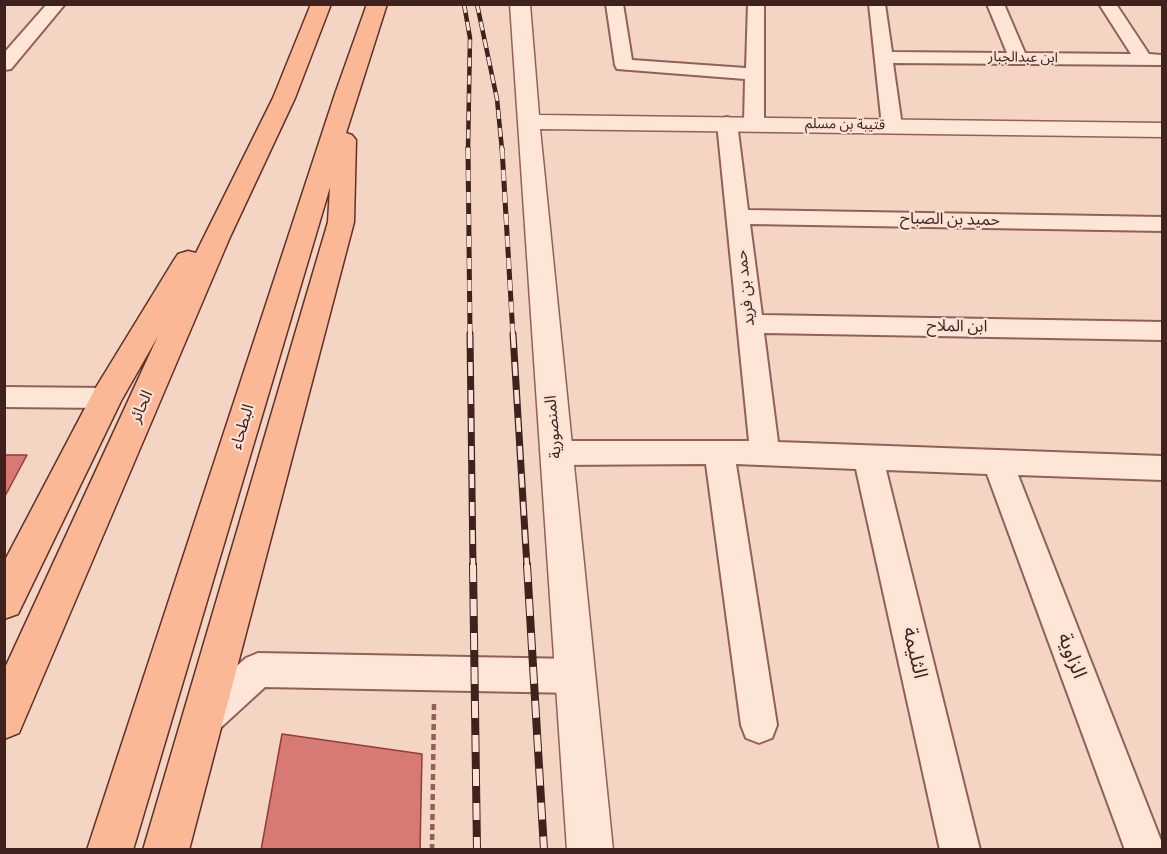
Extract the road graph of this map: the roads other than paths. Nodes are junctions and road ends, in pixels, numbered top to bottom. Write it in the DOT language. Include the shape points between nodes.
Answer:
graph roads {
  1 [pos="57,4"];
  2 [pos="321,4"];
  3 [pos="377,4"];
  4 [pos="520,4"];
  5 [pos="614,4"];
  6 [pos="756,4"];
  7 [pos="877,4"];
  8 [pos="995,4"];
  9 [pos="1107,4"];
  10 [pos="883,57"];
  11 [pos="1018,58"];
  12 [pos="1143,59"];
  13 [pos="1162,60"];
  14 [pos="4,65"];
  15 [pos="755,74"];
  16 [pos="346,94"];
  17 [pos="284,98"];
  18 [pos="528,122"];
  19 [pos="727,123"];
  20 [pos="753,123"];
  21 [pos="892,126"];
  22 [pos="1162,130"];
  23 [pos="738,217"];
  24 [pos="1162,224"];
  25 [pos="751,324"];
  26 [pos="1162,330"];
  27 [pos="4,397"];
  28 [pos="106,398"];
  29 [pos="718,452"];
  30 [pos="556,453"];
  31 [pos="765,453"];
  32 [pos="868,457"];
  33 [pos="998,462"];
  34 [pos="1162,469"];
  35 [pos="4,602"];
  36 [pos="575,676"];
  37 [pos="4,718"];
  38 [pos="204,718"];
  39 [pos="759,725"];
  40 [pos="110,849"];
  41 [pos="166,849"];
  42 [pos="590,849"];
  43 [pos="960,849"];
  44 [pos="1145,849"];
  1 -- 14 [label="street"];
  2 -- 17 [label="main road"];
  3 -- 16 [label="main road, البطحاء"];
  4 -- 18 [label="street, المنصورية"];
  5 -- 15 [label="street" via="624,65"];
  6 -- 15 [label="street"];
  7 -- 10 [label="street"];
  8 -- 11 [label="street"];
  9 -- 12 [label="street"];
  10 -- 11 [label="street, ابن عبدالجبار"];
  10 -- 21 [label="street"];
  11 -- 12 [label="street, ابن عبدالجبار"];
  12 -- 13 [label="street, ابن عبدالجبار"];
  15 -- 20 [label="street"];
  16 -- 38 [label="main road" via="341,222"];
  16 -- 40 [label="main road, البطحاء"];
  17 -- 28 [label="main road"];
  17 -- 37 [label="main road, الحائر" via="217,237"];
  18 -- 19 [label="street, قتيبة بن مسلم"];
  18 -- 30 [label="street, المنصورية"];
  19 -- 20 [label="street, قتيبة بن مسلم"];
  19 -- 23 [label="street, حمد بن فريد"];
  20 -- 21 [label="street, قتيبة بن مسلم"];
  21 -- 22 [label="street, قتيبة بن مسلم"];
  23 -- 24 [label="street, حميد بن الصباح"];
  23 -- 25 [label="street, حمد بن فريد"];
  25 -- 26 [label="street, ابن الملاح"];
  25 -- 31 [label="street, حمد بن فريد"];
  27 -- 28 [label="street"];
  28 -- 35 [label="main road"];
  29 -- 30 [label="street"];
  29 -- 31 [label="street"];
  29 -- 39 [label="street"];
  30 -- 36 [label="street, المنصورية"];
  31 -- 32 [label="street"];
  32 -- 33 [label="street"];
  32 -- 43 [label="street, الثليمة"];
  33 -- 34 [label="street"];
  33 -- 44 [label="street, الزاوية"];
  36 -- 38 [label="street" via="258,670"];
  36 -- 42 [label="street, المنصورية"];
  38 -- 41 [label="main road"];
}
